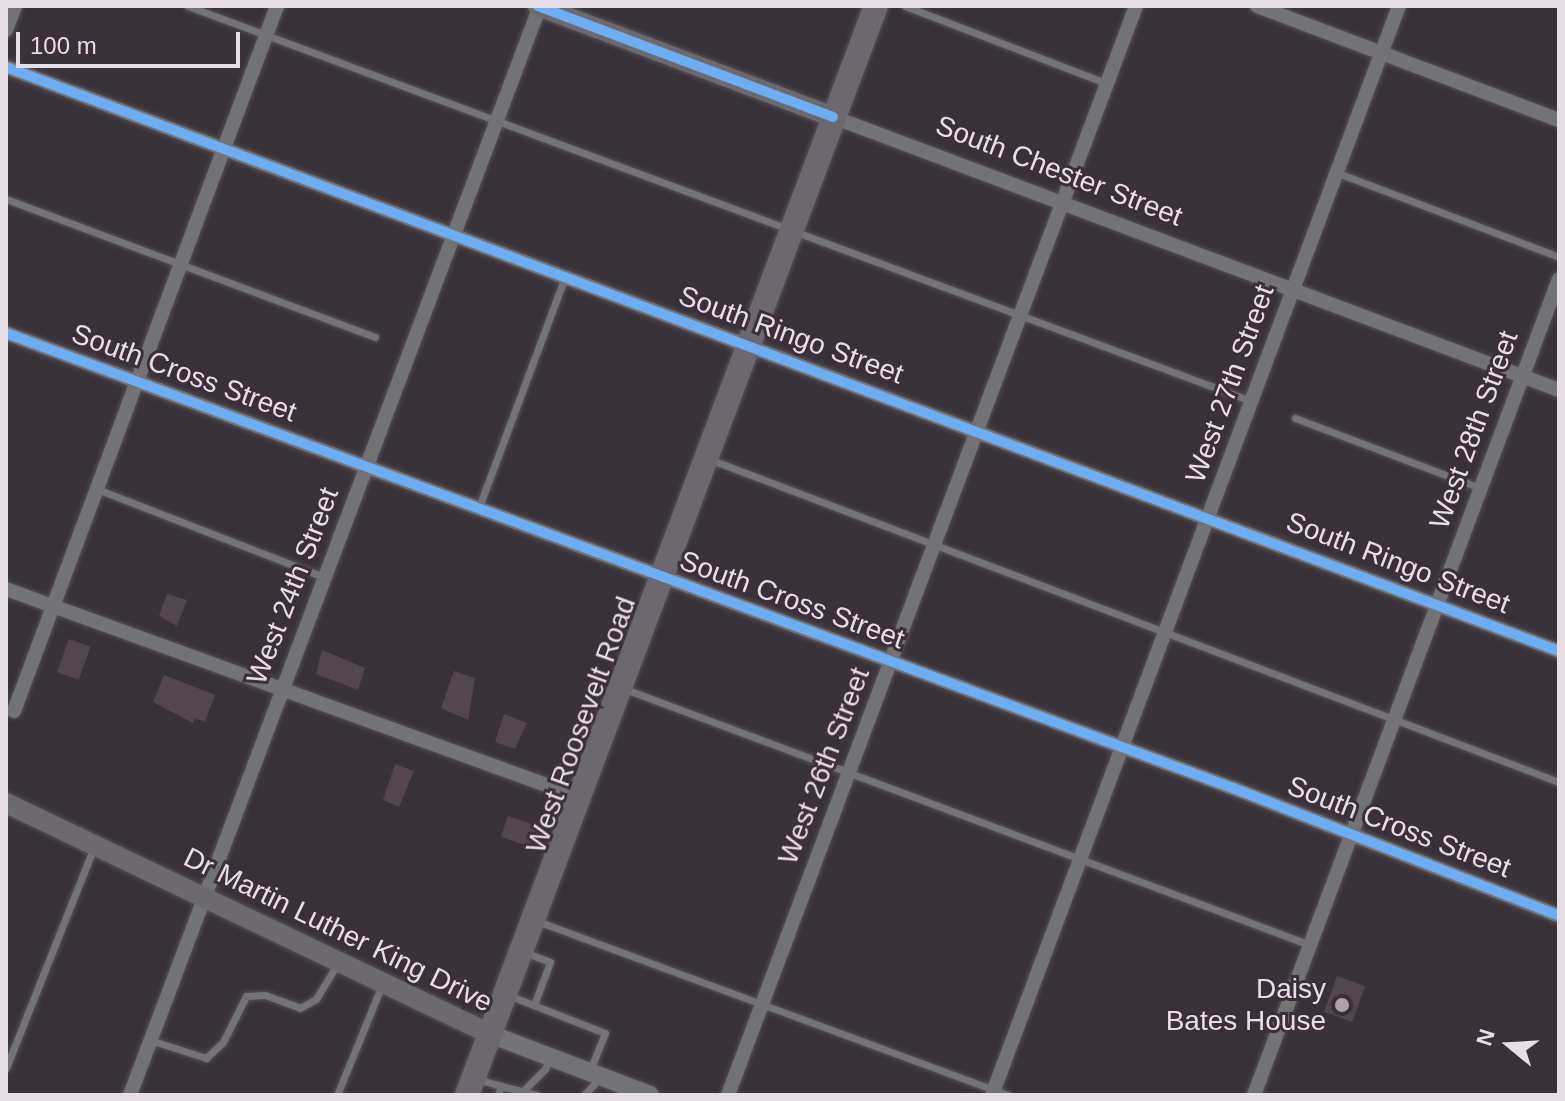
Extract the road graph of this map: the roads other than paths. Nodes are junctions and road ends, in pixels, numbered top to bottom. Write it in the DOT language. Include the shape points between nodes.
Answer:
graph roads {
  1 [pos="15,6"];
  2 [pos="188,6"];
  3 [pos="277,6"];
  4 [pos="539,6"];
  5 [pos="876,6"];
  6 [pos="905,6"];
  7 [pos="1136,6"];
  8 [pos="1257,6"];
  9 [pos="1399,6"];
  10 [pos="6,30"];
  11 [pos="267,34"];
  12 [pos="1382,51"];
  13 [pos="6,67"];
  14 [pos="1108,84"];
  15 [pos="833,117"];
  16 [pos="497,118"];
  17 [pos="1559,120"];
  18 [pos="223,148"];
  19 [pos="1338,173"];
  20 [pos="6,199"];
  21 [pos="1063,203"];
  22 [pos="792,229"];
  23 [pos="452,236"];
  24 [pos="1559,257"];
  25 [pos="180,263"];
  26 [pos="565,277"];
  27 [pos="1559,279"];
  28 [pos="1292,290"];
  29 [pos="1021,316"];
  30 [pos="6,333"];
  31 [pos="375,337"];
  32 [pos="748,346"];
  33 [pos="1522,377"];
  34 [pos="133,381"];
  35 [pos="1559,390"];
  36 [pos="1252,401"];
  37 [pos="1295,418"];
  38 [pos="978,429"];
  39 [pos="707,458"];
  40 [pos="367,466"];
  41 [pos="95,488"];
  42 [pos="1481,488"];
  43 [pos="479,507"];
  44 [pos="1207,516"];
  45 [pos="935,543"];
  46 [pos="324,577"];
  47 [pos="662,577"];
  48 [pos="6,589"];
  49 [pos="1438,603"];
  50 [pos="52,606"];
  51 [pos="1167,632"];
  52 [pos="1559,651"];
  53 [pos="891,662"];
  54 [pos="620,687"];
  55 [pos="281,691"];
  56 [pos="14,711"];
  57 [pos="1395,720"];
  58 [pos="1122,747"];
  59 [pos="850,772"];
  60 [pos="1557,778"];
  61 [pos="579,797"];
  62 [pos="6,803"];
  63 [pos="1350,835"];
  64 [pos="95,845"];
  65 [pos="1080,862"];
  66 [pos="204,896"];
  67 [pos="1559,916"];
  68 [pos="535,920"];
  69 [pos="1310,945"];
  70 [pos="522,952"];
  71 [pos="338,962"];
  72 [pos="382,985"];
  73 [pos="506,994"];
  74 [pos="534,1005"];
  75 [pos="762,1005"];
  76 [pos="490,1034"];
  77 [pos="150,1040"];
  78 [pos="550,1057"];
  79 [pos="6,1068"];
  80 [pos="596,1074"];
  81 [pos="470,1086"];
  82 [pos="501,1086"];
  83 [pos="998,1093"];
  84 [pos="520,1094"];
  85 [pos="130,1095"];
  86 [pos="337,1095"];
  87 [pos="498,1095"];
  88 [pos="537,1095"];
  89 [pos="584,1095"];
  90 [pos="650,1095"];
  91 [pos="728,1095"];
  92 [pos="1254,1095"];
  1 -- 10 [label="street"];
  2 -- 11 [label="lane"];
  3 -- 11 [label="street"];
  4 -- 15 [label="main road, South Chester Street"];
  4 -- 16 [label="street, West 24th Street"];
  5 -- 15 [label="main road, West Roosevelt Road"];
  6 -- 14 [label="lane"];
  7 -- 14 [label="street, West 26th Street"];
  8 -- 12 [label="street"];
  9 -- 12 [label="street, West 27th Street"];
  11 -- 16 [label="lane"];
  11 -- 18 [label="street"];
  12 -- 17 [label="street"];
  12 -- 19 [label="street, West 27th Street"];
  13 -- 18 [label="street, South Ringo Street"];
  14 -- 21 [label="street, West 26th Street"];
  15 -- 21 [label="street, South Chester Street"];
  15 -- 22 [label="main road, West Roosevelt Road"];
  16 -- 22 [label="lane"];
  16 -- 23 [label="street, West 24th Street"];
  18 -- 23 [label="street, South Ringo Street"];
  18 -- 25 [label="street"];
  19 -- 24 [label="lane"];
  19 -- 28 [label="street, West 27th Street"];
  20 -- 25 [label="lane"];
  21 -- 28 [label="street, South Chester Street"];
  21 -- 29 [label="street, West 26th Street"];
  22 -- 29 [label="lane"];
  22 -- 32 [label="main road, West Roosevelt Road"];
  23 -- 26 [label="street, South Ringo Street"];
  23 -- 40 [label="street, West 24th Street"];
  25 -- 31 [label="lane"];
  25 -- 34 [label="street"];
  26 -- 32 [label="street, South Ringo Street"];
  26 -- 43 [label="lane"];
  27 -- 33 [label="street, West 28th Street"];
  28 -- 33 [label="street, South Chester Street"];
  28 -- 36 [label="street, West 27th Street"];
  29 -- 36 [label="lane"];
  29 -- 38 [label="street, West 26th Street"];
  30 -- 34 [label="street, South Cross Street"];
  32 -- 38 [label="street, South Ringo Street"];
  32 -- 39 [label="main road, West Roosevelt Road"];
  33 -- 35 [label="street, South Chester Street"];
  33 -- 42 [label="street, West 28th Street"];
  34 -- 40 [label="street, South Cross Street"];
  34 -- 41 [label="street"];
  36 -- 44 [label="street, West 27th Street"];
  37 -- 42 [label="lane"];
  38 -- 44 [label="street, South Ringo Street"];
  38 -- 45 [label="street, West 26th Street"];
  39 -- 45 [label="lane"];
  39 -- 47 [label="main road, West Roosevelt Road"];
  40 -- 43 [label="street, South Cross Street"];
  40 -- 46 [label="street, West 24th Street"];
  41 -- 46 [label="lane"];
  41 -- 50 [label="street"];
  42 -- 49 [label="street, West 28th Street"];
  43 -- 47 [label="street, South Cross Street"];
  44 -- 49 [label="street, South Ringo Street"];
  44 -- 51 [label="street, West 27th Street"];
  45 -- 51 [label="lane"];
  45 -- 53 [label="street, West 26th Street"];
  46 -- 55 [label="street, West 24th Street"];
  47 -- 53 [label="street, South Cross Street"];
  47 -- 54 [label="main road, West Roosevelt Road"];
  48 -- 50 [label="street"];
  49 -- 52 [label="street, South Ringo Street"];
  49 -- 57 [label="street, West 28th Street"];
  50 -- 55 [label="street"];
  50 -- 56 [label="street"];
  51 -- 57 [label="lane"];
  51 -- 58 [label="street, West 27th Street"];
  53 -- 58 [label="street, South Cross Street"];
  53 -- 59 [label="street, West 26th Street"];
  54 -- 59 [label="lane"];
  54 -- 61 [label="main road, West Roosevelt Road"];
  55 -- 61 [label="street"];
  55 -- 66 [label="street, West 24th Street"];
  57 -- 60 [label="lane"];
  57 -- 63 [label="street, West 28th Street"];
  58 -- 63 [label="street, South Cross Street"];
  58 -- 65 [label="street, West 27th Street"];
  59 -- 65 [label="lane"];
  59 -- 75 [label="street, West 26th Street"];
  61 -- 68 [label="main road, West Roosevelt Road"];
  62 -- 64 [label="main road, Dr Martin Luther King Drive"];
  63 -- 67 [label="street, South Cross Street"];
  63 -- 69 [label="street, West 28th Street"];
  64 -- 66 [label="main road, Dr Martin Luther King Drive"];
  64 -- 79 [label="lane"];
  65 -- 69 [label="lane"];
  65 -- 83 [label="street, West 27th Street"];
  66 -- 71 [label="main road, Dr Martin Luther King Drive"];
  66 -- 77 [label="street, West 24th Street"];
  68 -- 70 [label="main road, West Roosevelt Road"];
  68 -- 75 [label="lane"];
  69 -- 92 [label="street, West 28th Street"];
  70 -- 73 [label="main road, West Roosevelt Road"];
  70 -- 74 [label="lane" via="550,962"];
  71 -- 72 [label="main road, Dr Martin Luther King Drive"];
  71 -- 77 [label="lane" via="316,999 300,1008 265,995 246,996 223,1042 206,1058"];
  72 -- 76 [label="main road, Dr Martin Luther King Drive"];
  72 -- 86 [label="lane"];
  73 -- 74 [label="lane"];
  73 -- 76 [label="main road, West Roosevelt Road"];
  74 -- 80 [label="lane" via="605,1033"];
  75 -- 83 [label="lane"];
  75 -- 91 [label="street, West 26th Street"];
  76 -- 78 [label="street, Dr Martin Luther King Drive"];
  76 -- 81 [label="main road, West Roosevelt Road"];
  77 -- 85 [label="street, West 24th Street"];
  78 -- 80 [label="street, Dr Martin Luther King Drive"];
  78 -- 84 [label="lane"];
  80 -- 89 [label="lane"];
  80 -- 90 [label="street, Dr Martin Luther King Drive"];
  81 -- 82 [label="lane"];
  82 -- 84 [label="lane"];
  82 -- 87 [label="lane"];
  84 -- 88 [label="lane"];
}
